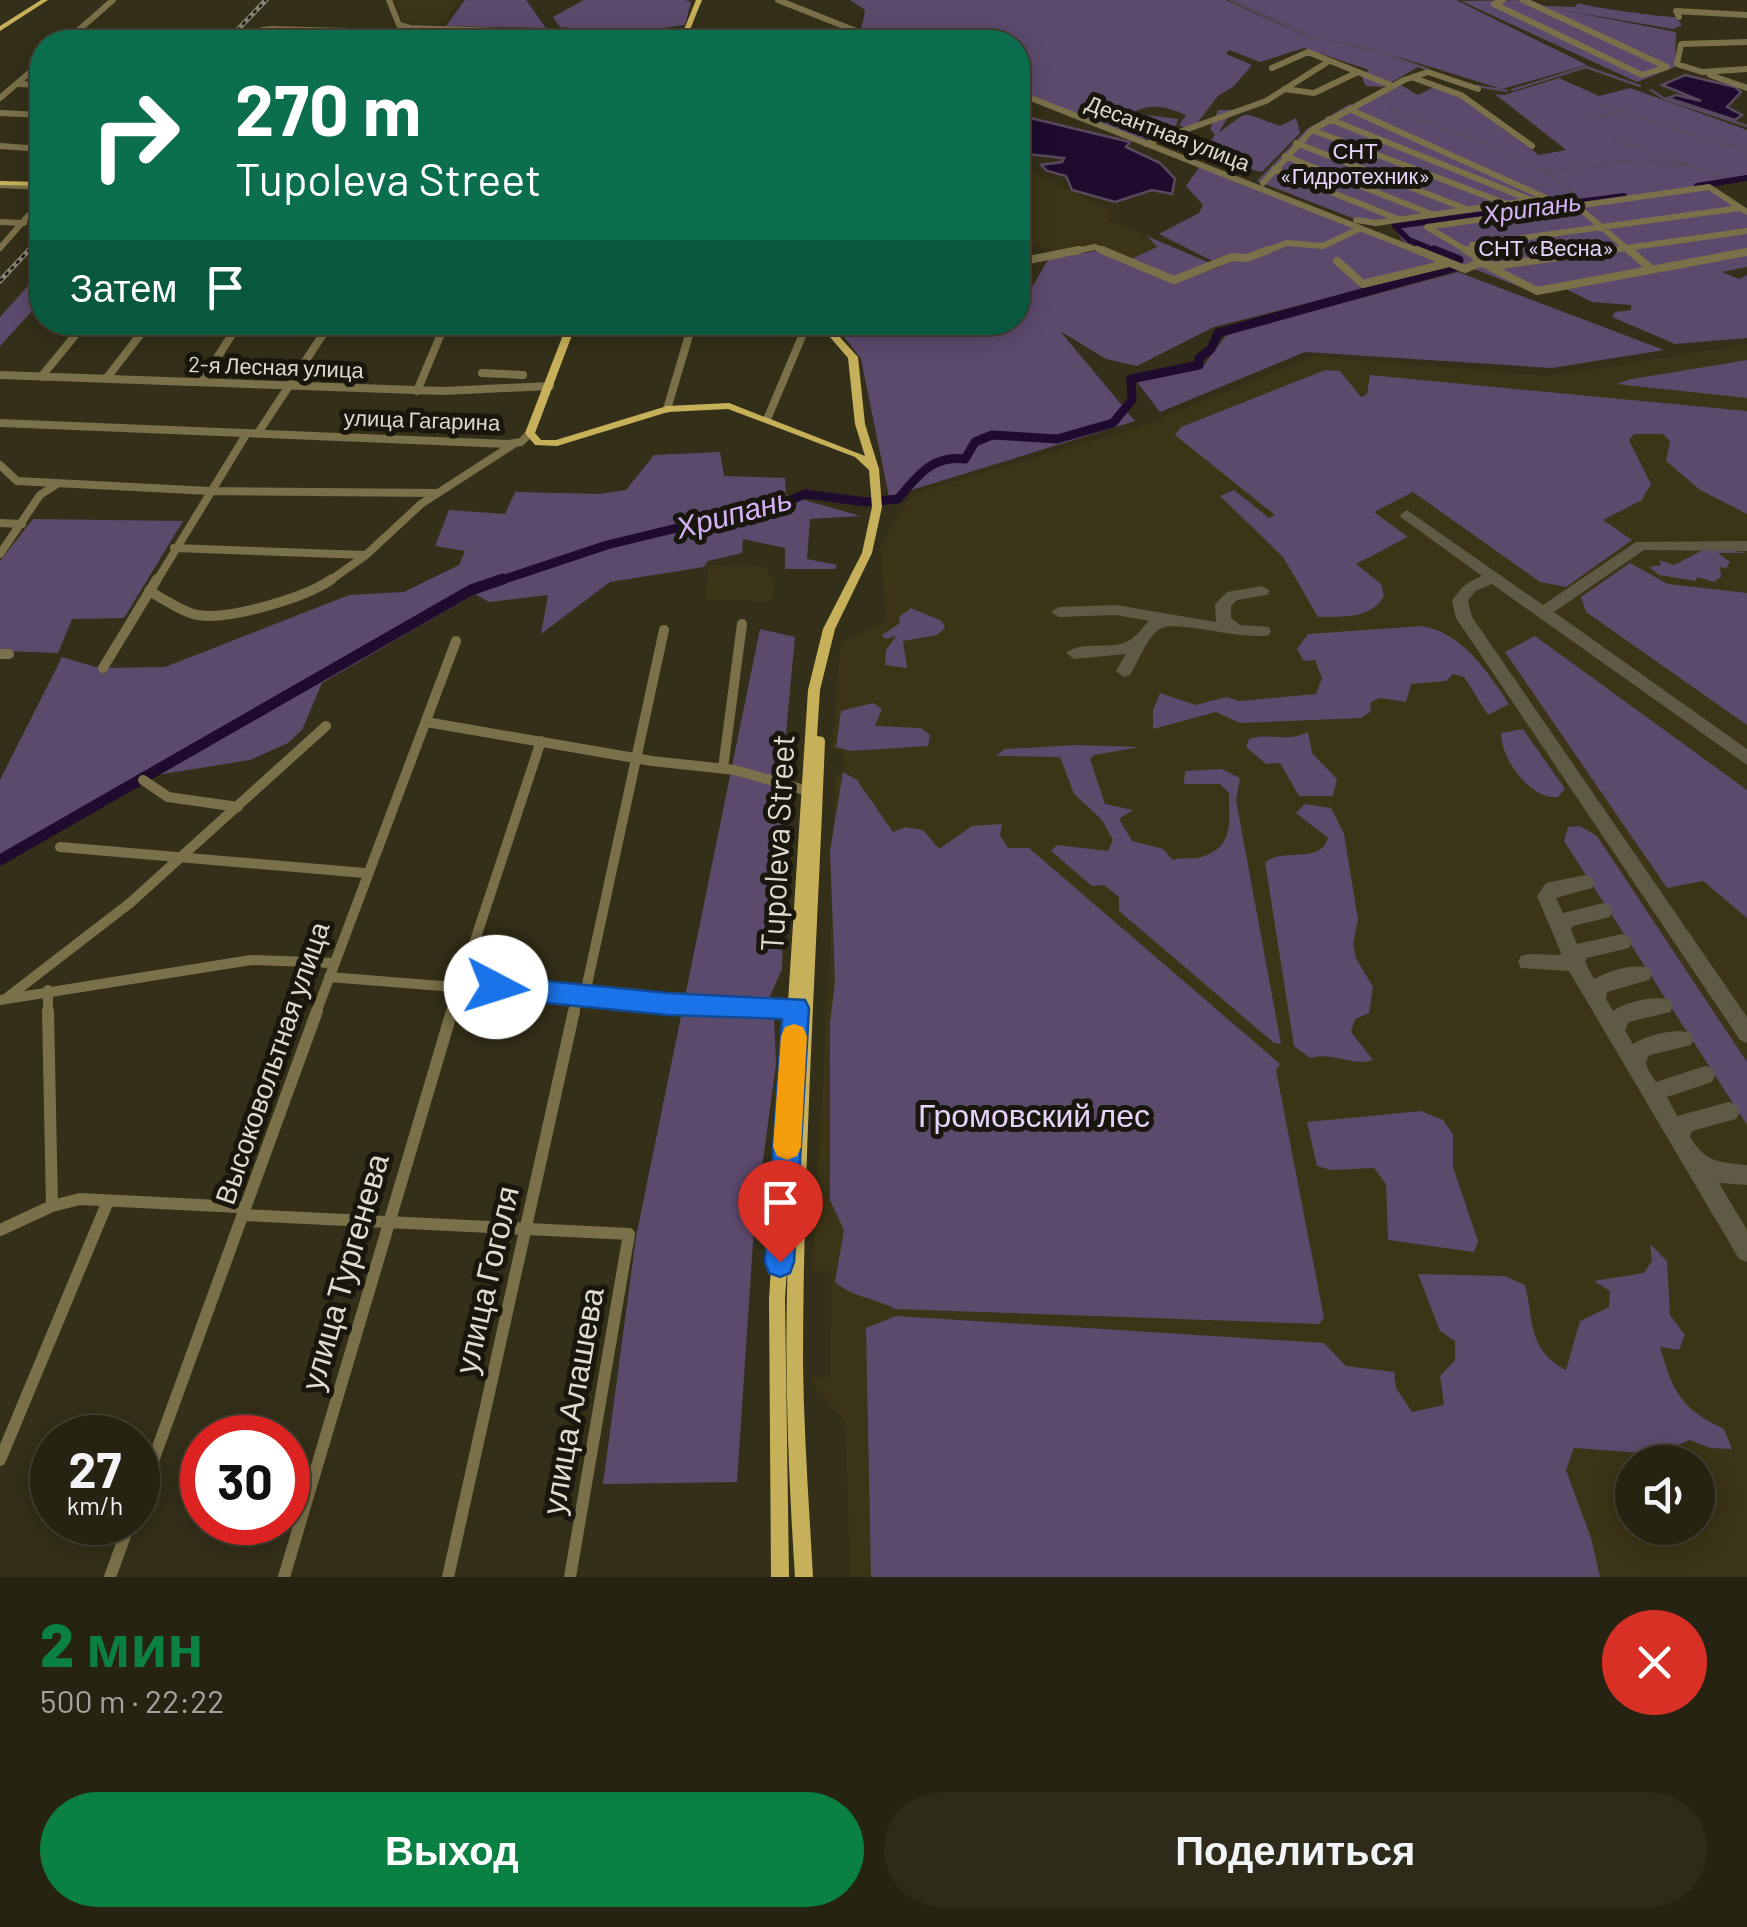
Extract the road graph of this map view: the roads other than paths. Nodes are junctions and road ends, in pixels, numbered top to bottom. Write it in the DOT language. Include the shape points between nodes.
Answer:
graph roads {
  1 [pos="46,0"];
  2 [pos="113,0"];
  3 [pos="390,0"];
  4 [pos="699,0"];
  5 [pos="778,0"];
  6 [pos="1503,0"];
  7 [pos="1524,0"];
  8 [pos="1747,15"];
  9 [pos="1679,17"];
  10 [pos="399,24"];
  11 [pos="0,29"];
  12 [pos="291,29"];
  13 [pos="79,30"];
  14 [pos="262,30"];
  15 [pos="307,30"];
  16 [pos="394,30"];
  17 [pos="524,30"];
  18 [pos="687,30"];
  19 [pos="854,30"];
  20 [pos="1747,42"];
  21 [pos="1326,62"];
  22 [pos="1272,68"];
  23 [pos="1747,69"];
  24 [pos="1358,72"];
  25 [pos="1702,72"];
  26 [pos="30,73"];
  27 [pos="1414,78"];
  28 [pos="18,84"];
  29 [pos="30,84"];
  30 [pos="1393,86"];
  31 [pos="1747,88"];
  32 [pos="1284,89"];
  33 [pos="1478,89"];
  34 [pos="0,98"];
  35 [pos="1030,99"];
  36 [pos="1349,109"];
  37 [pos="0,113"];
  38 [pos="30,114"];
  39 [pos="1329,119"];
  40 [pos="1312,130"];
  41 [pos="1296,143"];
  42 [pos="1146,144"];
  43 [pos="0,146"];
  44 [pos="1532,146"];
  45 [pos="30,147"];
  46 [pos="1286,156"];
  47 [pos="1274,169"];
  48 [pos="0,183"];
  49 [pos="1263,183"];
  50 [pos="30,184"];
  51 [pos="30,184"];
  52 [pos="1253,185"];
  53 [pos="1532,200"];
  54 [pos="1508,205"];
  55 [pos="1577,206"];
  56 [pos="1745,206"];
  57 [pos="1470,210"];
  58 [pos="30,215"];
  59 [pos="1435,215"];
  60 [pos="1399,220"];
  61 [pos="0,222"];
  62 [pos="24,222"];
  63 [pos="1600,226"];
  64 [pos="1360,229"];
  65 [pos="1747,231"];
  66 [pos="0,248"];
  67 [pos="1626,248"];
  68 [pos="1747,252"];
  69 [pos="1473,254"];
  70 [pos="1030,260"];
  71 [pos="1337,260"];
  72 [pos="1479,262"];
  73 [pos="1448,263"];
  74 [pos="1489,266"];
  75 [pos="1650,268"];
  76 [pos="75,335"];
  77 [pos="140,335"];
  78 [pos="232,335"];
  79 [pos="321,335"];
  80 [pos="441,335"];
  81 [pos="569,335"];
  82 [pos="689,335"];
  83 [pos="803,335"];
  84 [pos="835,335"];
  85 [pos="524,374"];
  86 [pos="0,375"];
  87 [pos="41,377"];
  88 [pos="106,378"];
  89 [pos="202,382"];
  90 [pos="288,384"];
  91 [pos="550,386"];
  92 [pos="476,389"];
  93 [pos="417,391"];
  94 [pos="667,410"];
  95 [pos="768,417"];
  96 [pos="0,424"];
  97 [pos="860,424"];
  98 [pos="253,433"];
  99 [pos="530,433"];
  100 [pos="516,444"];
  101 [pos="837,446"];
  102 [pos="864,454"];
  103 [pos="0,465"];
  104 [pos="62,482"];
  105 [pos="208,490"];
  106 [pos="437,493"];
  107 [pos="0,523"];
  108 [pos="22,524"];
  109 [pos="174,548"];
  110 [pos="0,554"];
  111 [pos="366,555"];
  112 [pos="148,591"];
  113 [pos="742,624"];
  114 [pos="664,630"];
  115 [pos="456,641"];
  116 [pos="822,653"];
  117 [pos="102,668"];
  118 [pos="426,722"];
  119 [pos="326,726"];
  120 [pos="540,741"];
  121 [pos="637,759"];
  122 [pos="723,768"];
  123 [pos="144,780"];
  124 [pos="808,792"];
  125 [pos="238,807"];
  126 [pos="60,847"];
  127 [pos="180,859"];
  128 [pos="365,874"];
  129 [pos="334,962"];
  130 [pos="329,977"];
  131 [pos="460,984"];
  132 [pos="48,990"];
  133 [pos="582,994"];
  134 [pos="4,998"];
  135 [pos="796,1008"];
  136 [pos="108,1202"];
  137 [pos="52,1206"];
  138 [pos="245,1215"];
  139 [pos="388,1223"];
  140 [pos="0,1230"];
  141 [pos="527,1231"];
  142 [pos="160,1443"];
  143 [pos="0,1460"];
  144 [pos="122,1545"];
  145 [pos="110,1577"];
  146 [pos="284,1577"];
  147 [pos="448,1577"];
  148 [pos="570,1577"];
  149 [pos="780,1577"];
  150 [pos="804,1577"];
  1 -- 11 [label="main road"];
  2 -- 13 [label="street"];
  3 -- 10 [label="street"];
  4 -- 18 [label="main road"];
  5 -- 19 [label="street"];
  6 -- 7 [label="street" via="1494,4 1642,75 1667,67"];
  8 -- 9 [label="street" via="1676,12"];
  10 -- 16 [label="street"];
  10 -- 17 [label="street"];
  12 -- 14 [label="street"];
  12 -- 15 [label="street"];
  20 -- 25 [label="street" via="1681,44 1678,68"];
  21 -- 32 [label="street"];
  22 -- 24 [label="street" via="1308,52"];
  23 -- 25 [label="street"];
  24 -- 30 [label="street"];
  24 -- 32 [label="street" via="1314,93"];
  25 -- 31 [label="street"];
  26 -- 28 [label="street"];
  27 -- 30 [label="street"];
  27 -- 33 [label="street" via="1428,72"];
  27 -- 44 [label="street" via="1462,95"];
  28 -- 29 [label="street"];
  28 -- 34 [label="street"];
  30 -- 36 [label="street"];
  32 -- 42 [label="street" via="1241,112"];
  35 -- 42 [label="street, Десантная улица"];
  36 -- 39 [label="street"];
  36 -- 53 [label="street" via="1546,198"];
  37 -- 38 [label="street"];
  39 -- 40 [label="street"];
  39 -- 53 [label="street"];
  40 -- 41 [label="street"];
  40 -- 54 [label="street"];
  41 -- 46 [label="street"];
  41 -- 57 [label="street"];
  42 -- 52 [label="street, Десантная улица"];
  43 -- 45 [label="street"];
  46 -- 47 [label="street"];
  46 -- 59 [label="street"];
  47 -- 49 [label="street"];
  47 -- 60 [label="street"];
  48 -- 50 [label="main road"];
  48 -- 51 [label="street"];
  49 -- 52 [label="street"];
  49 -- 60 [label="street" via="1368,224"];
  52 -- 64 [label="street, Десантная улица"];
  53 -- 54 [label="street"];
  54 -- 57 [label="street"];
  55 -- 56 [label="street" via="1709,187"];
  55 -- 63 [label="street"];
  55 -- 69 [label="street" via="1427,227"];
  56 -- 63 [label="street"];
  57 -- 59 [label="street"];
  58 -- 62 [label="street"];
  59 -- 60 [label="street"];
  61 -- 62 [label="street"];
  62 -- 66 [label="street"];
  63 -- 67 [label="street"];
  63 -- 69 [label="street" via="1472,245"];
  64 -- 70 [label="street" via="1323,246 1287,243 1247,258 1232,256 1178,279 1095,247"];
  64 -- 73 [label="street, Десантная улица"];
  65 -- 67 [label="street"];
  67 -- 74 [label="street"];
  67 -- 75 [label="street"];
  68 -- 75 [label="street"];
  69 -- 72 [label="street"];
  71 -- 73 [label="street" via="1363,284"];
  72 -- 73 [label="street, Десантная улица" via="1465,269"];
  72 -- 74 [label="street"];
  74 -- 75 [label="street" via="1537,291"];
  76 -- 87 [label="street"];
  77 -- 88 [label="street"];
  78 -- 89 [label="street"];
  79 -- 90 [label="street"];
  80 -- 93 [label="street"];
  81 -- 91 [label="main road"];
  82 -- 94 [label="street"];
  83 -- 95 [label="street"];
  84 -- 97 [label="main road, Tupoleva Street" via="853,357"];
  85 -- 92 [label="street" via="483,372"];
  86 -- 87 [label="street, 2-я Лесная улица"];
  87 -- 88 [label="street, 2-я Лесная улица"];
  88 -- 89 [label="street, 2-я Лесная улица"];
  89 -- 90 [label="street, 2-я Лесная улица"];
  90 -- 93 [label="street, 2-я Лесная улица"];
  90 -- 98 [label="street"];
  91 -- 92 [label="street, 2-я Лесная улица"];
  91 -- 99 [label="main road"];
  92 -- 93 [label="street, 2-я Лесная улица"];
  94 -- 95 [label="main road, улица Гагарина" via="729,406"];
  94 -- 99 [label="main road, улица Гагарина" via="553,444 538,443"];
  95 -- 101 [label="main road, улица Гагарина"];
  96 -- 98 [label="street, улица Гагарина"];
  97 -- 101 [label="main road" via="856,443"];
  97 -- 102 [label="main road, Tupoleva Street"];
  98 -- 100 [label="street, улица Гагарина"];
  98 -- 105 [label="street"];
  99 -- 100 [label="street, улица Гагарина"];
  100 -- 106 [label="street"];
  101 -- 102 [label="main road, улица Гагарина"];
  102 -- 116 [label="main road, Tupoleva Street" via="875,478 877,508 867,553"];
  103 -- 104 [label="street" via="17,481"];
  104 -- 105 [label="street"];
  104 -- 108 [label="street" via="40,495"];
  105 -- 106 [label="street"];
  105 -- 109 [label="street"];
  106 -- 111 [label="street"];
  107 -- 108 [label="street"];
  108 -- 110 [label="street"];
  109 -- 111 [label="street"];
  109 -- 112 [label="street"];
  111 -- 112 [label="street" via="315,591 219,616 196,614"];
  112 -- 117 [label="street"];
  113 -- 122 [label="street"];
  114 -- 121 [label="street, улица Гоголя"];
  115 -- 118 [label="street, Высоковольтная улица"];
  116 -- 124 [label="main road, Tupoleva Street"];
  116 -- 150 [label="main road, Tupoleva Street" via="794,1308"];
  118 -- 120 [label="street"];
  118 -- 128 [label="street, Высоковольтная улица"];
  119 -- 125 [label="street"];
  120 -- 121 [label="street"];
  120 -- 131 [label="street, улица Тургенева"];
  121 -- 122 [label="street"];
  121 -- 133 [label="street, улица Гоголя"];
  122 -- 124 [label="street"];
  123 -- 125 [label="street" via="168,797"];
  124 -- 135 [label="main road, Tupoleva Street"];
  125 -- 127 [label="street"];
  126 -- 127 [label="street"];
  127 -- 128 [label="street"];
  127 -- 134 [label="street" via="78,946"];
  128 -- 129 [label="street, Высоковольтная улица"];
  129 -- 130 [label="street, Высоковольтная улица"];
  129 -- 132 [label="street" via="251,960"];
  130 -- 131 [label="street"];
  130 -- 138 [label="street, Высоковольтная улица"];
  131 -- 133 [label="street"];
  131 -- 139 [label="street, улица Тургенева"];
  132 -- 134 [label="street"];
  132 -- 137 [label="street"];
  133 -- 135 [label="street"];
  133 -- 141 [label="street, улица Гоголя"];
  135 -- 149 [label="main road, Tupoleva Street" via="777,1299"];
  136 -- 137 [label="street"];
  136 -- 138 [label="street" via="239,1207"];
  136 -- 143 [label="street"];
  137 -- 140 [label="street"];
  138 -- 139 [label="street"];
  138 -- 142 [label="street, Высоковольтная улица"];
  139 -- 141 [label="street"];
  139 -- 146 [label="street, улица Тургенева"];
  141 -- 147 [label="street, улица Гоголя"];
  141 -- 148 [label="street, улица Алашева" via="630,1234"];
  144 -- 145 [label="street"];
}
